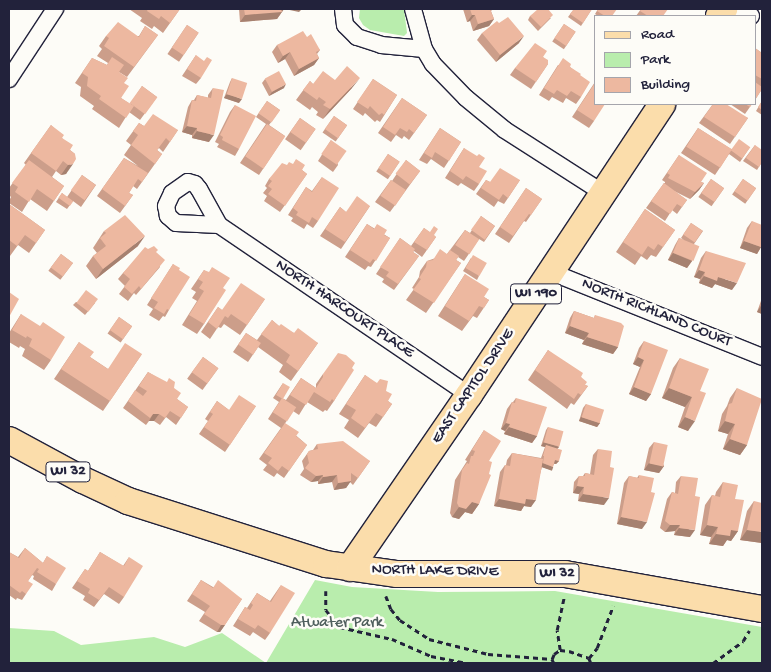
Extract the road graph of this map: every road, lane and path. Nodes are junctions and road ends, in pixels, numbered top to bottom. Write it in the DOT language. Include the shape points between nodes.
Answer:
graph roads {
  1 [pos="55,9"];
  2 [pos="343,9"];
  3 [pos="413,9"];
  4 [pos="424,49"];
  5 [pos="9,78"];
  6 [pos="661,105"];
  7 [pos="603,193"];
  8 [pos="219,225"];
  9 [pos="550,272"];
  10 [pos="762,357"];
  11 [pos="469,395"];
  12 [pos="9,440"];
  13 [pos="350,568"];
  14 [pos="326,591"];
  15 [pos="386,596"];
  16 [pos="564,598"];
  17 [pos="613,606"];
  18 [pos="762,609"];
  19 [pos="749,631"];
  20 [pos="560,650"];
  21 [pos="589,658"];
  22 [pos="552,659"];
  23 [pos="468,663"];
  24 [pos="554,663"];
  25 [pos="591,663"];
  26 [pos="713,663"];
  1 -- 5 [label="street"];
  2 -- 4 [label="street" via="345,25 357,37 381,45"];
  3 -- 4 [label="street"];
  4 -- 7 [label="street" via="438,70 483,114"];
  6 -- 7 [label="main road, EAST CAPITOL DRIVE / WI 190"];
  7 -- 9 [label="main road, EAST CAPITOL DRIVE / WI 190"];
  8 -- 11 [label="street, NORTH HARCOURT PLACE"];
  9 -- 10 [label="street, NORTH RICHLAND COURT"];
  9 -- 11 [label="main road, EAST CAPITOL DRIVE / WI 190"];
  11 -- 13 [label="main road, EAST CAPITOL DRIVE / WI 190"];
  12 -- 13 [label="main road, NORTH LAKE DRIVE / WI 32" via="128,501 326,564"];
  13 -- 18 [label="main road, NORTH LAKE DRIVE / WI 32" via="397,574 565,574"];
  14 -- 23 [label="path" via="326,610 340,627 392,639 431,656"];
  15 -- 22 [label="path" via="400,620 429,639 502,657"];
  16 -- 20 [label="path" via="557,630"];
  17 -- 21 [label="path" via="597,648"];
  19 -- 26 [label="path" via="744,641"];
  20 -- 21 [label="path"];
  20 -- 22 [label="path"];
  21 -- 25 [label="path"];
  22 -- 24 [label="path"];
}
